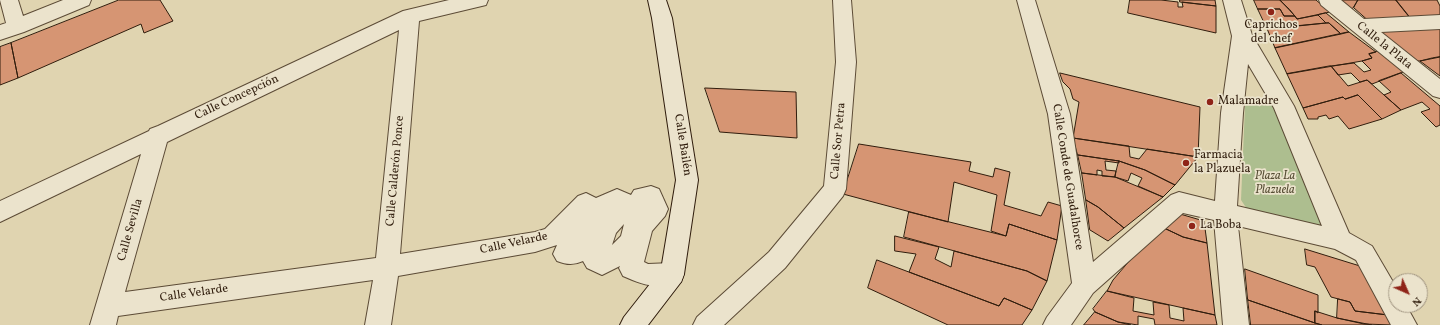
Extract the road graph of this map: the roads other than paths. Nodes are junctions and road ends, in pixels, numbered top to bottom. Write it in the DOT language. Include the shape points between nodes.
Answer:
graph roads {
  1 [pos="9,0"];
  2 [pos="82,0"];
  3 [pos="479,0"];
  4 [pos="657,0"];
  5 [pos="842,0"];
  6 [pos="1026,0"];
  7 [pos="1232,0"];
  8 [pos="1328,0"];
  9 [pos="410,16"];
  10 [pos="1440,22"];
  11 [pos="1360,26"];
  12 [pos="8,30"];
  13 [pos="1242,36"];
  14 [pos="1440,90"];
  15 [pos="158,135"];
  16 [pos="0,212"];
  17 [pos="1225,213"];
  18 [pos="1340,240"];
  19 [pos="387,267"];
  20 [pos="672,274"];
  21 [pos="1084,285"];
  22 [pos="106,316"];
  23 [pos="378,325"];
  24 [pos="634,325"];
  25 [pos="706,325"];
  26 [pos="1056,325"];
  27 [pos="1236,325"];
  28 [pos="1404,325"];
  1 -- 12 [label="street"];
  2 -- 12 [label="street"];
  3 -- 9 [label="street, Calle Concepción"];
  4 -- 20 [label="street, Calle Bailén" via="687,180"];
  5 -- 25 [label="street, Calle Sor Petra" via="846,62 835,189 777,260"];
  6 -- 21 [label="street, Calle Conde de Guadalhorce" via="1059,114"];
  7 -- 13 [label="street"];
  8 -- 11 [label="street, Calle la Plata"];
  9 -- 15 [label="street, Calle Concepción"];
  9 -- 19 [label="street, Calle Calderón Ponce"];
  10 -- 11 [label="street"];
  11 -- 14 [label="street, Calle la Plata"];
  13 -- 17 [label="street" via="1232,112"];
  13 -- 18 [label="street" via="1284,106"];
  15 -- 16 [label="street, Calle Concepción"];
  15 -- 22 [label="street, Calle Sevilla"];
  17 -- 18 [label="street"];
  17 -- 21 [label="street" via="1179,202"];
  17 -- 27 [label="street"];
  18 -- 28 [label="street" via="1364,253"];
  19 -- 20 [label="street, Calle Velarde" via="552,237 586,204 591,206 565,254 574,254 594,239 601,206 617,199 627,204 606,228 595,260 602,264 621,252 631,241 642,197 651,196 658,209 642,227 631,268 647,274"];
  19 -- 22 [label="street, Calle Velarde"];
  19 -- 23 [label="street, Calle Calderón Ponce"];
  20 -- 24 [label="street, Calle Bailén"];
  21 -- 26 [label="street"];
}
